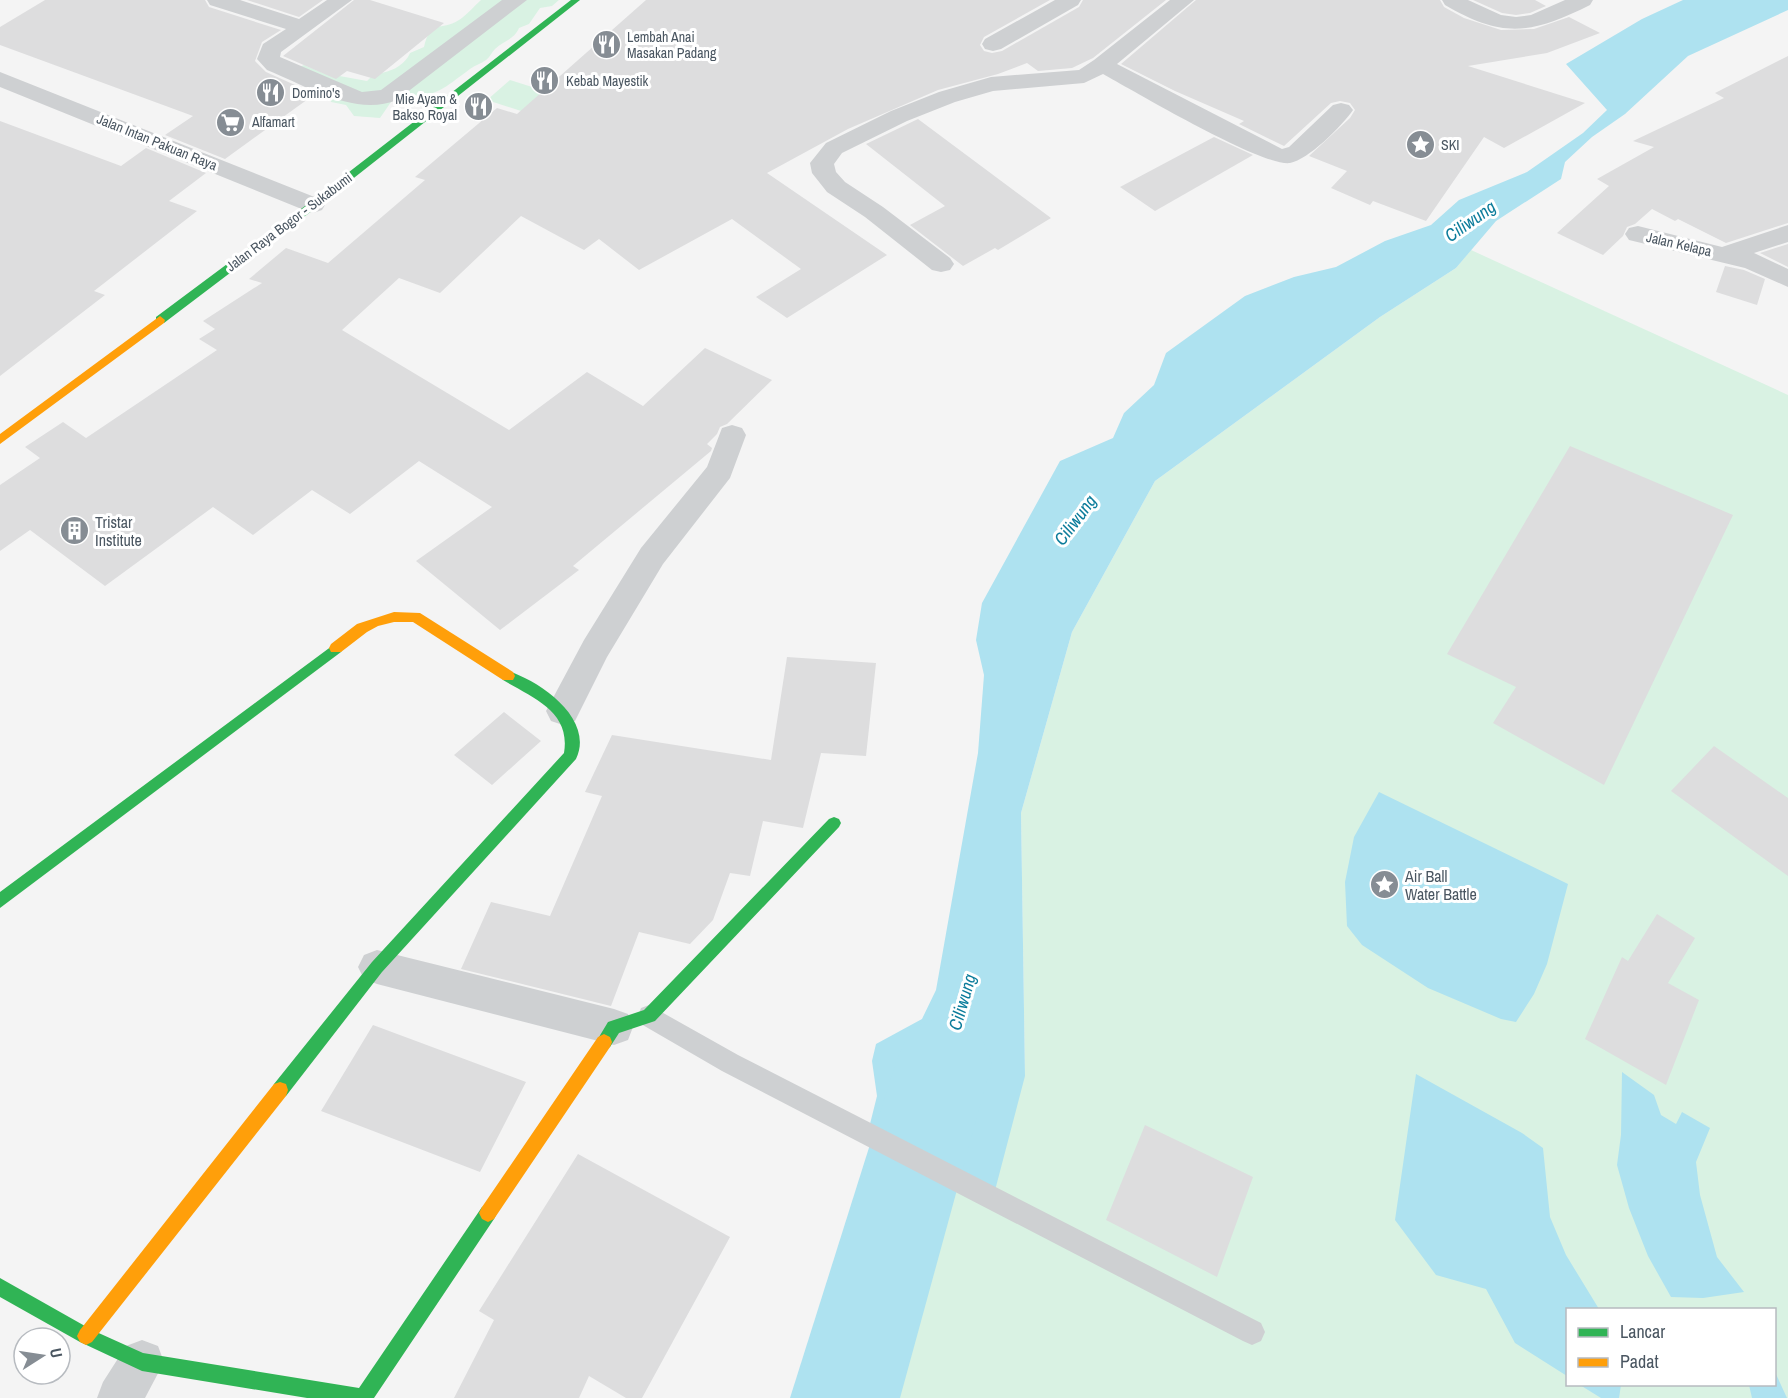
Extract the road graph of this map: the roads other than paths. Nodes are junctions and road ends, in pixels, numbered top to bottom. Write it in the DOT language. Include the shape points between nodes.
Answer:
graph roads {
  1 [pos="218,0"];
  2 [pos="341,0"];
  3 [pos="516,0"];
  4 [pos="576,0"];
  5 [pos="1070,0"];
  6 [pos="1183,0"];
  7 [pos="1453,0"];
  8 [pos="1582,0"];
  9 [pos="302,27"];
  10 [pos="993,44"];
  11 [pos="1102,66"];
  12 [pos="0,79"];
  13 [pos="1341,110"];
  14 [pos="313,205"];
  15 [pos="1788,233"];
  16 [pos="1638,234"];
  17 [pos="1723,255"];
  18 [pos="941,264"];
  19 [pos="1788,279"];
  20 [pos="732,435"];
  21 [pos="0,440"];
  22 [pos="563,711"];
  23 [pos="834,823"];
  24 [pos="0,901"];
  25 [pos="377,967"];
  26 [pos="649,1016"];
  27 [pos="614,1027"];
  28 [pos="0,1287"];
  29 [pos="1252,1332"];
  30 [pos="86,1336"];
  31 [pos="142,1362"];
  32 [pos="119,1398"];
  33 [pos="364,1398"];
  1 -- 9 [label="street"];
  2 -- 9 [label="street"];
  3 -- 9 [label="street" via="379,99 359,99 271,62 271,49"];
  4 -- 14 [label="main road, Jalan Raya Bogor - Sukabumi"];
  5 -- 10 [label="street"];
  6 -- 11 [label="street"];
  7 -- 8 [label="street" via="1478,15 1523,23 1538,21"];
  11 -- 13 [label="street" via="1278,156 1297,152"];
  11 -- 18 [label="street" via="1084,76 991,84 947,97 834,148 822,163 836,187"];
  12 -- 14 [label="street, Jalan Intan Pakuan Raya"];
  14 -- 21 [label="main road, Jalan Raya Bogor - Sukabumi"];
  15 -- 17 [label="street, Jalan Kelapa"];
  16 -- 17 [label="street, Jalan Kelapa"];
  17 -- 19 [label="street" via="1752,261"];
  20 -- 22 [label="street" via="720,471 652,556 595,649"];
  22 -- 24 [label="main road" via="415,617 378,619"];
  22 -- 25 [label="main road" via="572,725 575,742 571,755"];
  23 -- 26 [label="main road"];
  25 -- 27 [label="street"];
  25 -- 30 [label="main road"];
  26 -- 27 [label="main road"];
  26 -- 29 [label="lane" via="730,1063"];
  27 -- 33 [label="main road"];
  28 -- 30 [label="main road"];
  30 -- 31 [label="main road"];
  31 -- 32 [label="street"];
  31 -- 33 [label="main road"];
}
